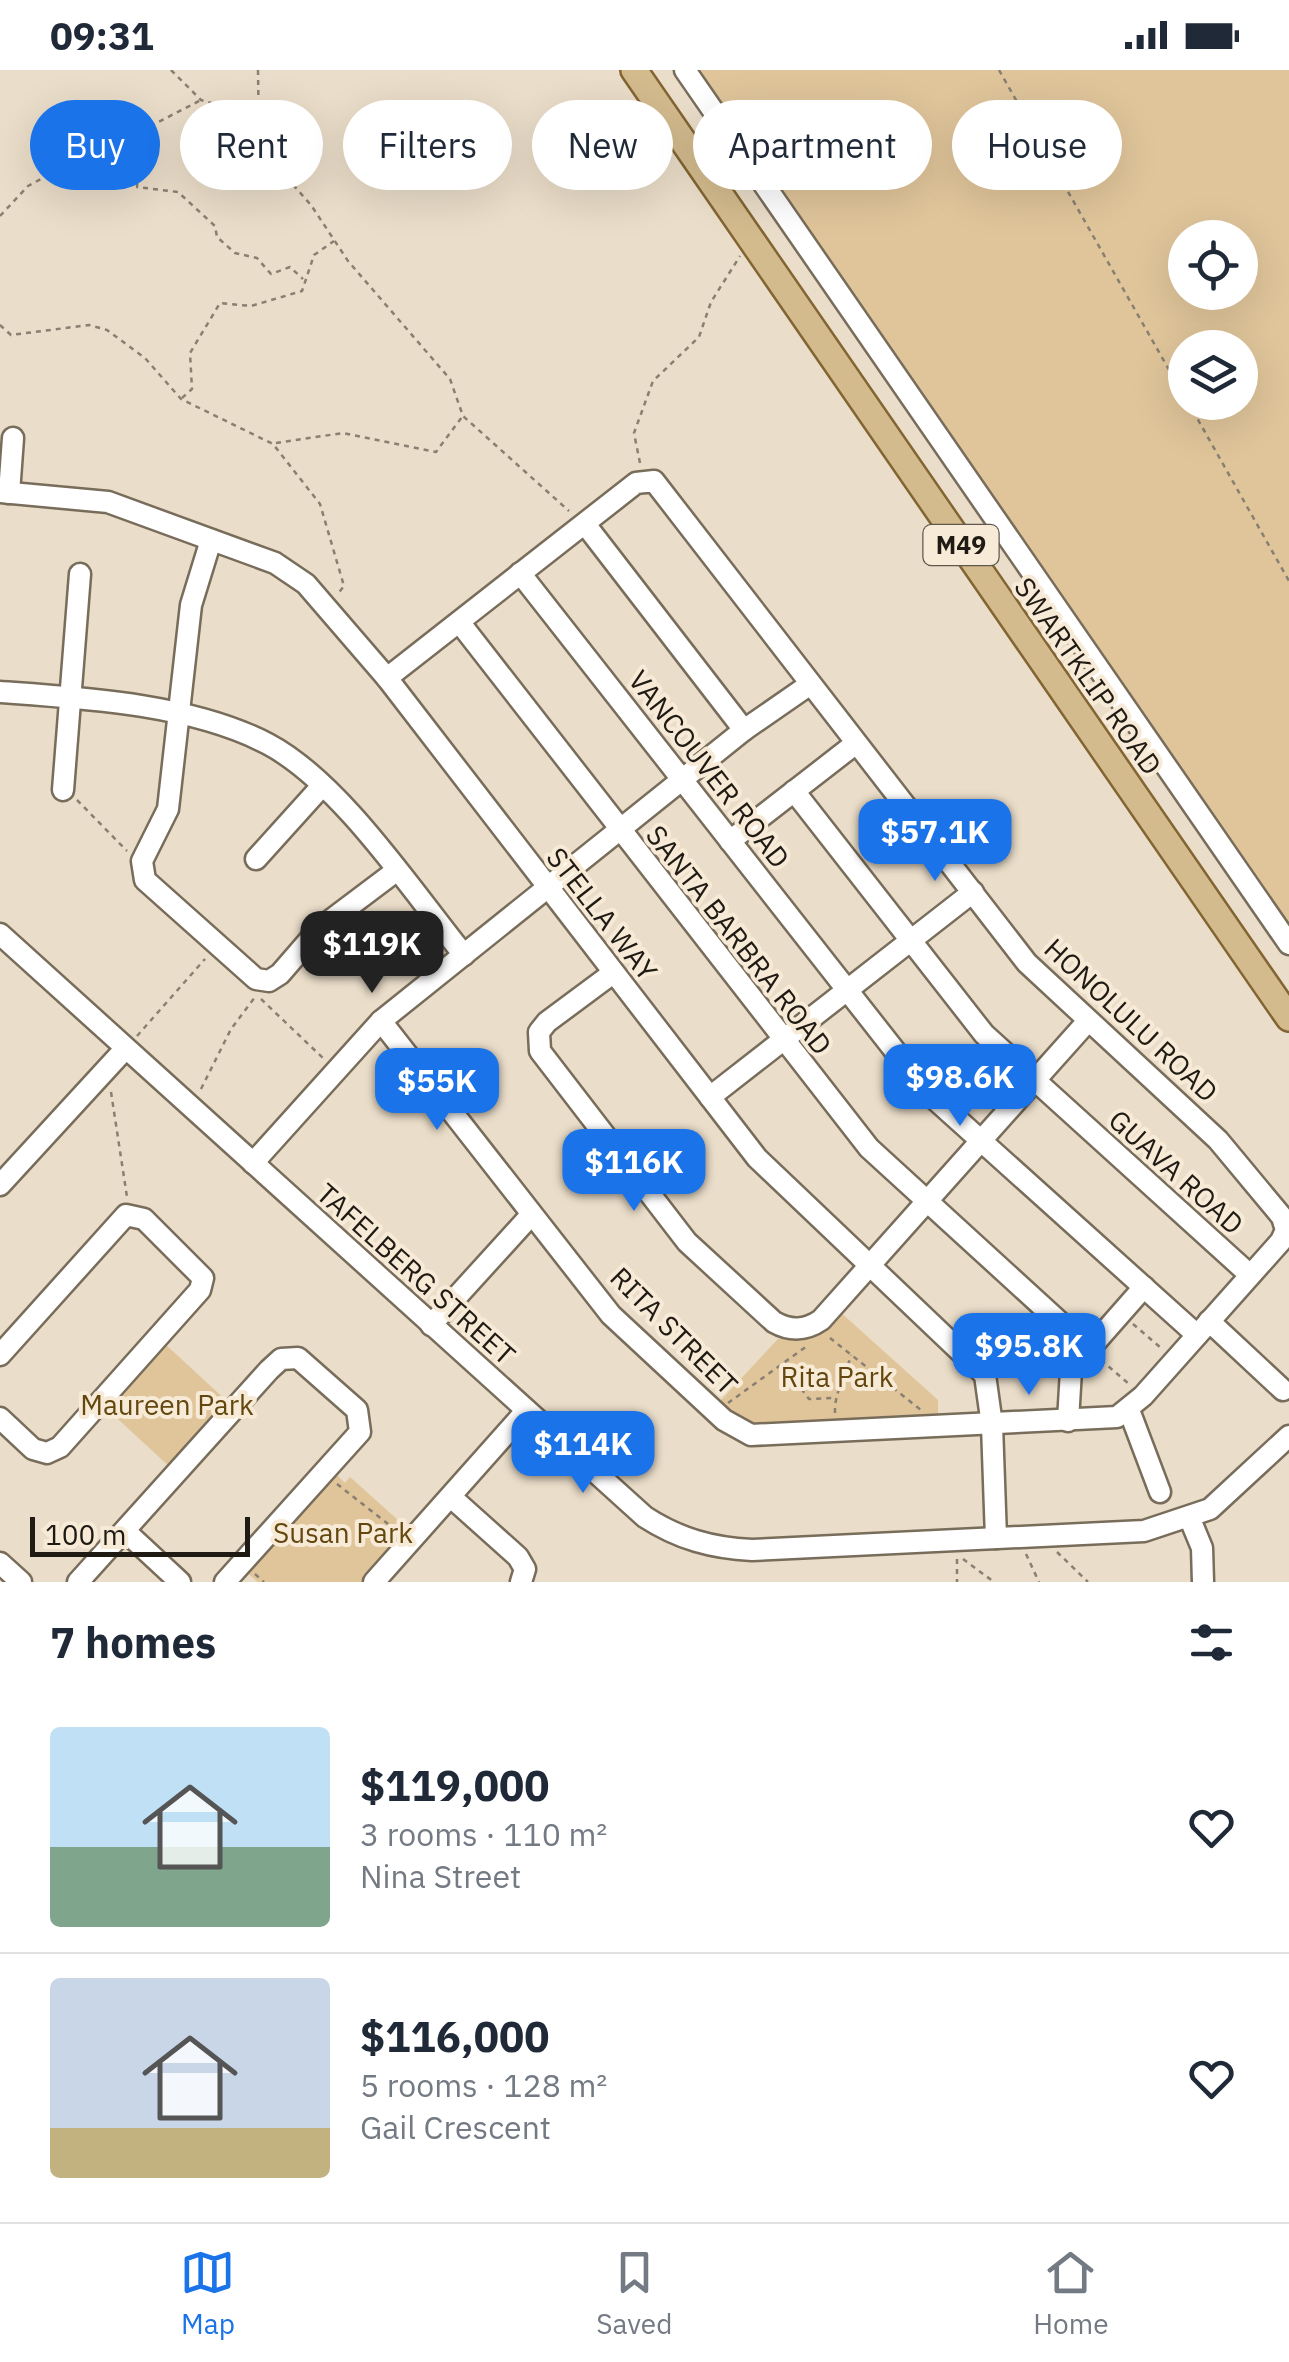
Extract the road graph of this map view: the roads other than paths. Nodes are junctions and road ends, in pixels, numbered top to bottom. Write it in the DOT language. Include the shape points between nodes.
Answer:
graph roads {
  1 [pos="634,70"];
  2 [pos="685,70"];
  3 [pos="13,438"];
  4 [pos="4,492"];
  5 [pos="586,524"];
  6 [pos="211,540"];
  7 [pos="520,573"];
  8 [pos="80,574"];
  9 [pos="460,623"];
  10 [pos="388,678"];
  11 [pos="810,685"];
  12 [pos="0,692"];
  13 [pos="71,697"];
  14 [pos="177,714"];
  15 [pos="744,730"];
  16 [pos="855,744"];
  17 [pos="682,780"];
  18 [pos="321,787"];
  19 [pos="64,790"];
  20 [pos="794,791"];
  21 [pos="618,831"];
  22 [pos="730,841"];
  23 [pos="256,859"];
  24 [pos="396,871"];
  25 [pos="547,888"];
  26 [pos="973,892"];
  27 [pos="0,934"];
  28 [pos="910,940"];
  29 [pos="1289,944"];
  30 [pos="464,955"];
  31 [pos="613,973"];
  32 [pos="846,989"];
  33 [pos="1289,1018"];
  34 [pos="380,1020"];
  35 [pos="1087,1022"];
  36 [pos="782,1038"];
  37 [pos="129,1045"];
  38 [pos="1036,1082"];
  39 [pos="710,1096"];
  40 [pos="983,1141"];
  41 [pos="253,1163"];
  42 [pos="0,1185"];
  43 [pos="926,1204"];
  44 [pos="532,1215"];
  45 [pos="868,1266"];
  46 [pos="1250,1275"];
  47 [pos="1144,1287"];
  48 [pos="431,1324"];
  49 [pos="1203,1328"];
  50 [pos="1089,1348"];
  51 [pos="0,1355"];
  52 [pos="1284,1390"];
  53 [pos="1136,1403"];
  54 [pos="526,1411"];
  55 [pos="0,1418"];
  56 [pos="1068,1422"];
  57 [pos="992,1425"];
  58 [pos="1289,1436"];
  59 [pos="1160,1492"];
  60 [pos="451,1497"];
  61 [pos="1190,1519"];
  62 [pos="124,1530"];
  63 [pos="996,1538"];
  64 [pos="0,1563"];
  65 [pos="21,1582"];
  66 [pos="78,1582"];
  67 [pos="180,1582"];
  68 [pos="225,1582"];
  69 [pos="374,1582"];
  70 [pos="521,1582"];
  71 [pos="1203,1582"];
  1 -- 33 [label="main road, SWARTKLIP ROAD / M49"];
  2 -- 29 [label="street"];
  3 -- 4 [label="street"];
  4 -- 6 [label="street, STELLA WAY" via="108,502"];
  5 -- 7 [label="street"];
  5 -- 11 [label="street, HONOLULU ROAD" via="643,479 654,482"];
  5 -- 15 [label="street"];
  6 -- 10 [label="street, STELLA WAY" via="290,570"];
  6 -- 14 [label="street" via="191,605"];
  7 -- 9 [label="street"];
  7 -- 17 [label="street, VANCOUVER ROAD"];
  8 -- 13 [label="street"];
  9 -- 10 [label="street"];
  9 -- 21 [label="street, SANTA BARBRA ROAD"];
  10 -- 25 [label="street, STELLA WAY"];
  11 -- 15 [label="street"];
  11 -- 16 [label="street, HONOLULU ROAD"];
  12 -- 13 [label="street"];
  13 -- 14 [label="street"];
  13 -- 19 [label="street"];
  14 -- 18 [label="street" via="269,745"];
  14 -- 24 [label="street" via="168,809 142,861 144,880 256,978 269,981 280,974 319,929"];
  15 -- 17 [label="street"];
  16 -- 20 [label="street"];
  16 -- 26 [label="street, HONOLULU ROAD"];
  17 -- 21 [label="street"];
  17 -- 22 [label="street, VANCOUVER ROAD"];
  18 -- 23 [label="street"];
  18 -- 24 [label="street"];
  20 -- 22 [label="street"];
  20 -- 28 [label="street, GUAVA ROAD"];
  21 -- 25 [label="street"];
  21 -- 36 [label="street, SANTA BARBRA ROAD"];
  22 -- 32 [label="street, VANCOUVER ROAD"];
  24 -- 30 [label="street"];
  25 -- 30 [label="street"];
  25 -- 31 [label="street, STELLA WAY"];
  26 -- 28 [label="street"];
  26 -- 35 [label="street, HONOLULU ROAD" via="1027,963"];
  27 -- 37 [label="street, TAFELBERG STREET"];
  28 -- 32 [label="street"];
  28 -- 38 [label="street, GUAVA ROAD" via="984,1034"];
  30 -- 34 [label="street"];
  31 -- 39 [label="street, STELLA WAY"];
  31 -- 45 [label="street" via="547,1022 539,1032 540,1052 687,1242 789,1329 821,1320"];
  32 -- 36 [label="street"];
  32 -- 40 [label="street, VANCOUVER ROAD" via="928,1094"];
  34 -- 41 [label="street"];
  34 -- 44 [label="street, RITA STREET"];
  35 -- 38 [label="street"];
  35 -- 46 [label="street, HONOLULU ROAD" via="1218,1140 1282,1217 1284,1237"];
  36 -- 39 [label="street"];
  36 -- 43 [label="street, SANTA BARBRA ROAD" via="868,1148"];
  37 -- 41 [label="street, TAFELBERG STREET"];
  37 -- 42 [label="street"];
  38 -- 40 [label="street"];
  38 -- 46 [label="street, GUAVA ROAD"];
  39 -- 45 [label="street, STELLA WAY" via="768,1170"];
  40 -- 43 [label="street"];
  40 -- 47 [label="street, VANCOUVER ROAD"];
  41 -- 48 [label="street, TAFELBERG STREET"];
  43 -- 45 [label="street"];
  43 -- 50 [label="street, SANTA BARBRA ROAD"];
  44 -- 48 [label="street"];
  44 -- 57 [label="street, RITA STREET" via="612,1315 738,1431 760,1436"];
  45 -- 57 [label="street, STELLA WAY" via="980,1368"];
  46 -- 49 [label="street, HONOLULU ROAD"];
  47 -- 49 [label="street, VANCOUVER ROAD"];
  47 -- 50 [label="street"];
  48 -- 54 [label="street, TAFELBERG STREET"];
  49 -- 52 [label="street, VANCOUVER ROAD"];
  49 -- 53 [label="street, HONOLULU ROAD"];
  50 -- 56 [label="street" via="1068,1375"];
  51 -- 55 [label="street" via="126,1216 144,1219 203,1278 200,1290 60,1447 47,1453 33,1449"];
  53 -- 56 [label="street" via="1105,1420"];
  53 -- 59 [label="street"];
  54 -- 60 [label="street"];
  54 -- 63 [label="street, TAFELBERG STREET" via="645,1517 696,1542 752,1550"];
  56 -- 57 [label="street"];
  57 -- 63 [label="street, STELLA WAY"];
  58 -- 61 [label="street, TAFELBERG STREET" via="1235,1490"];
  60 -- 69 [label="street"];
  60 -- 70 [label="street" via="518,1557 525,1569"];
  61 -- 63 [label="street, TAFELBERG STREET" via="1144,1530"];
  61 -- 71 [label="street" via="1202,1548"];
  62 -- 66 [label="street"];
  62 -- 67 [label="street"];
  62 -- 68 [label="street" via="281,1359 298,1358 357,1410 360,1432"];
  64 -- 65 [label="street"];
}
